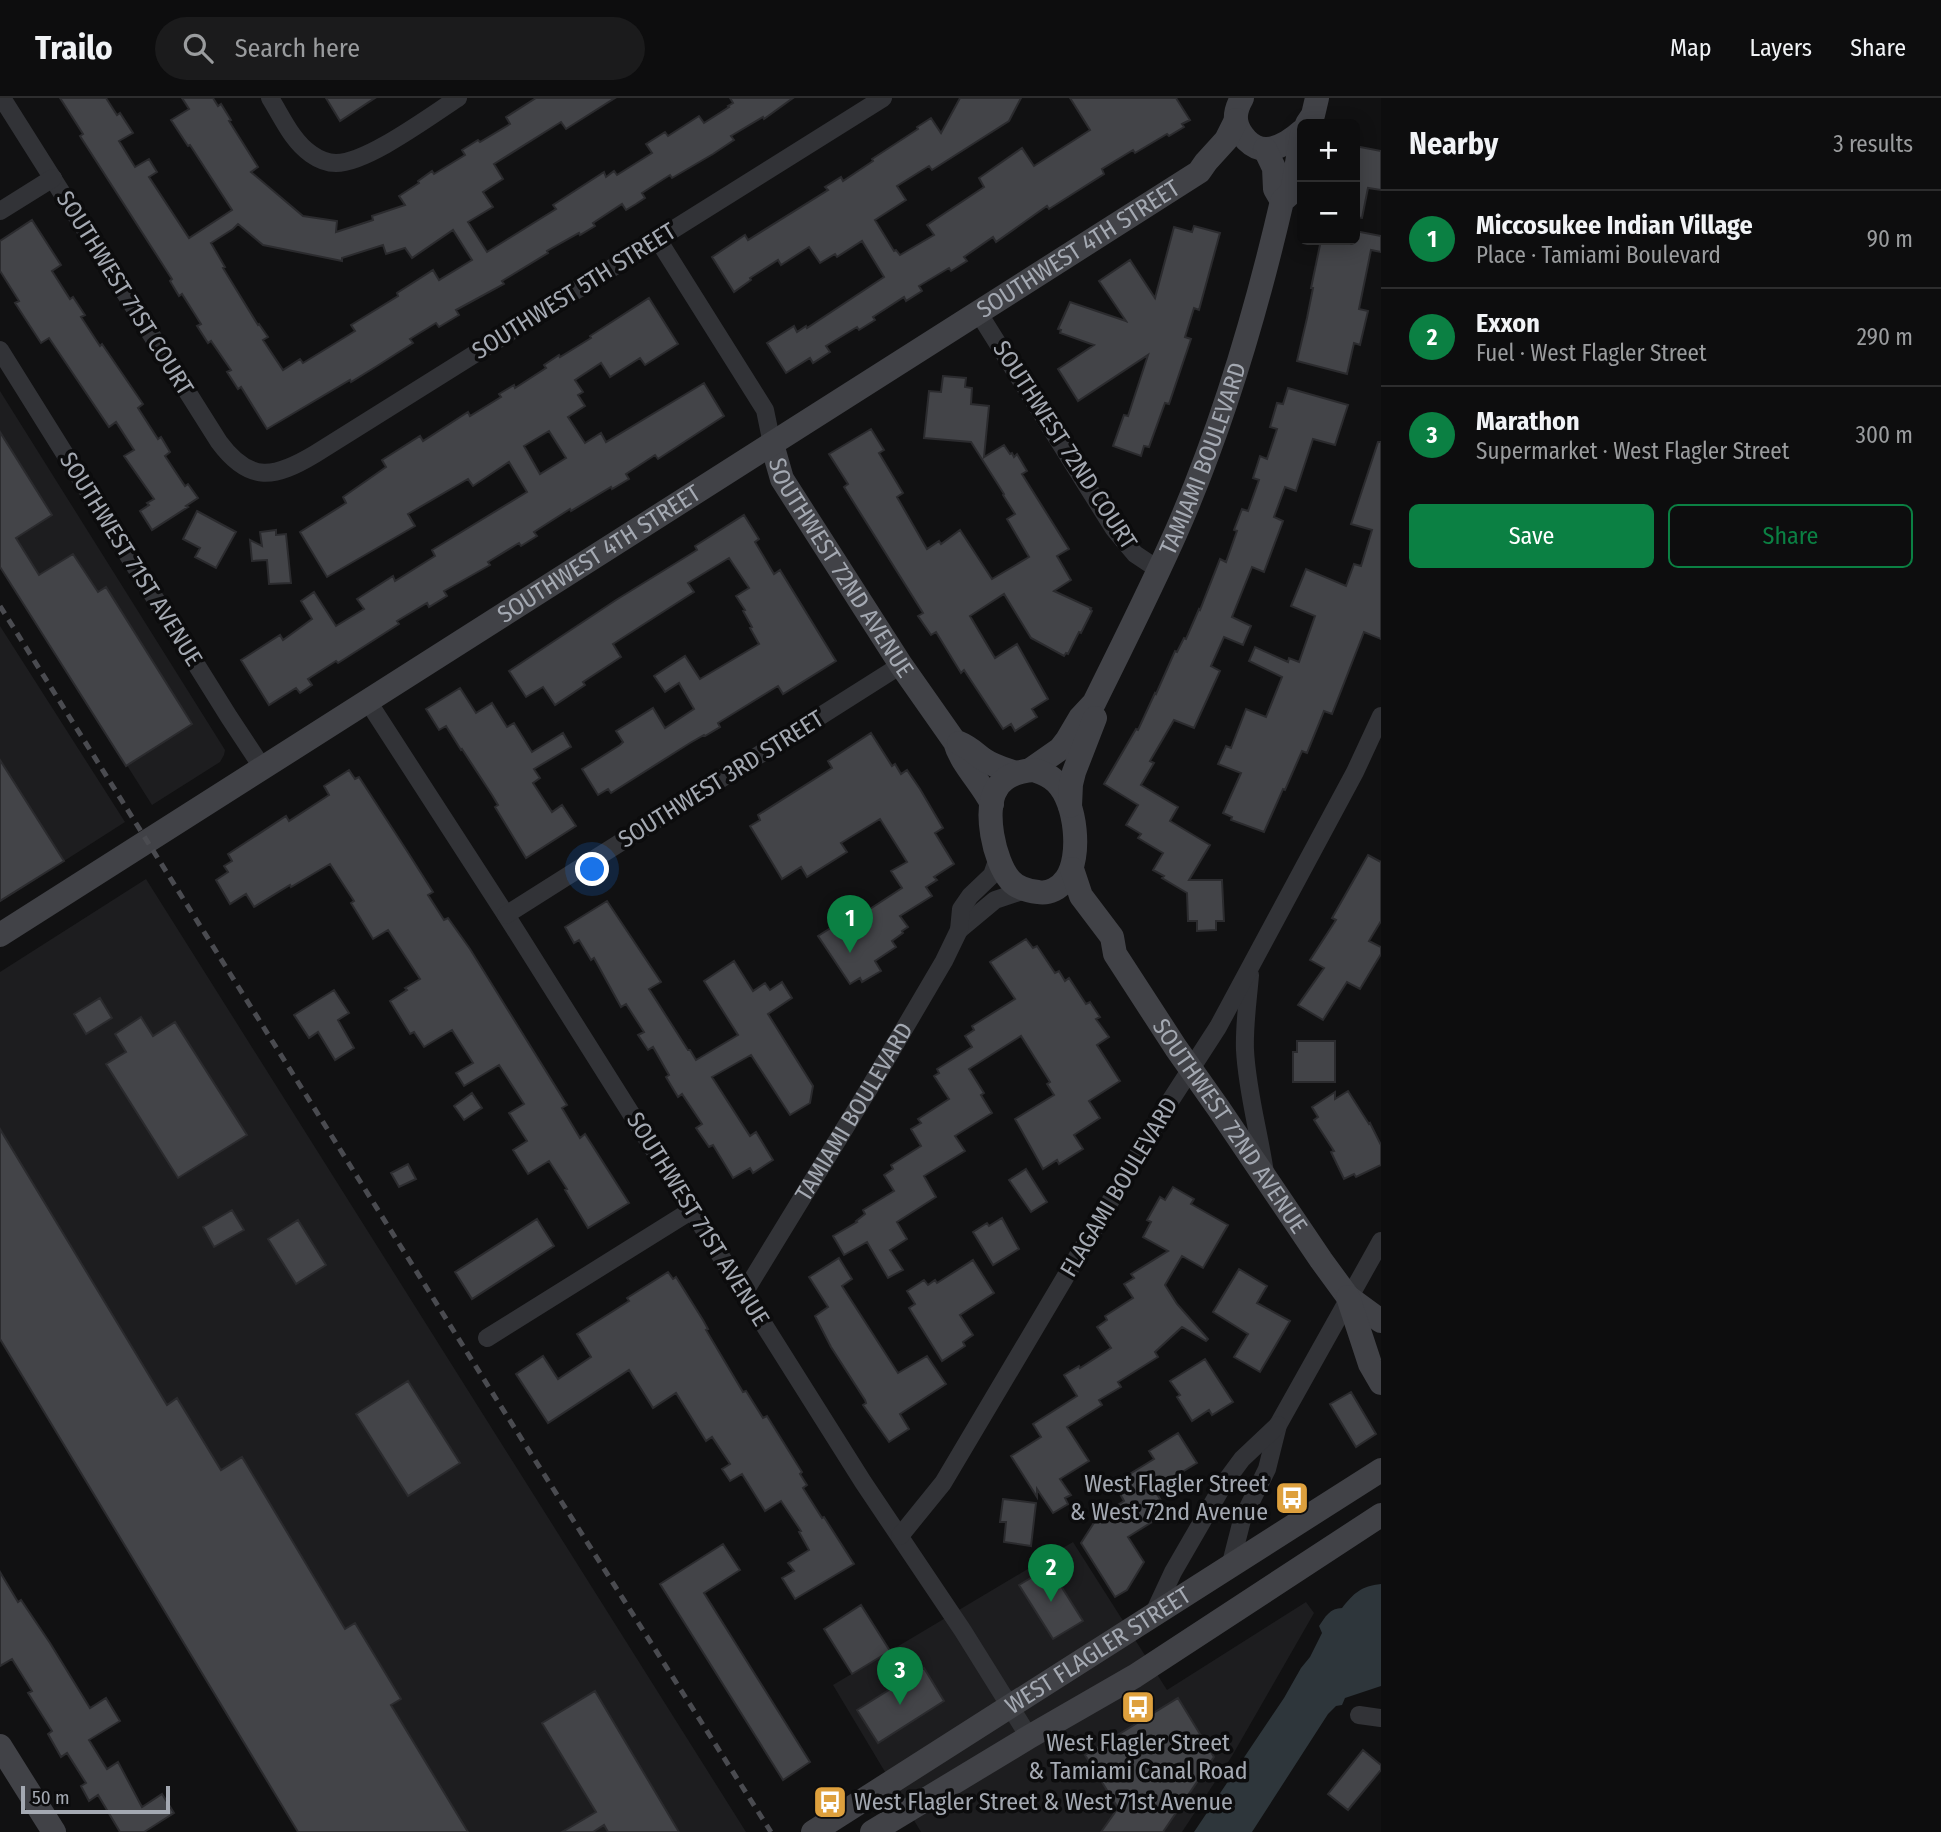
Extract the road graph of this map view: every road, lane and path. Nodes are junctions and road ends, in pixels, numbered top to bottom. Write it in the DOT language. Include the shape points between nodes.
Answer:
graph roads {
  1 [pos="2,98"];
  2 [pos="270,98"];
  3 [pos="458,98"];
  4 [pos="883,98"];
  5 [pos="1237,105"];
  6 [pos="1312,117"];
  7 [pos="1261,148"];
  8 [pos="1199,172"];
  9 [pos="52,177"];
  10 [pos="1282,201"];
  11 [pos="0,211"];
  12 [pos="657,238"];
  13 [pos="978,312"];
  14 [pos="0,350"];
  15 [pos="772,444"];
  16 [pos="262,473"];
  17 [pos="1159,570"];
  18 [pos="901,665"];
  19 [pos="367,700"];
  20 [pos="1094,703"];
  21 [pos="1381,716"];
  22 [pos="955,742"];
  23 [pos="262,767"];
  24 [pos="1023,772"];
  25 [pos="992,804"];
  26 [pos="1070,808"];
  27 [pos="998,858"];
  28 [pos="1072,869"];
  29 [pos="1034,892"];
  30 [pos="506,915"];
  31 [pos="959,930"];
  32 [pos="0,935"];
  33 [pos="1115,954"];
  34 [pos="1250,968"];
  35 [pos="1191,1069"];
  36 [pos="1266,1178"];
  37 [pos="692,1210"];
  38 [pos="1381,1241"];
  39 [pos="744,1293"];
  40 [pos="1348,1297"];
  41 [pos="1381,1321"];
  42 [pos="487,1338"];
  43 [pos="1381,1383"];
  44 [pos="1278,1425"];
  45 [pos="1381,1470"];
  46 [pos="1381,1515"];
  47 [pos="900,1536"];
  48 [pos="1381,1537"];
  49 [pos="1330,1549"];
  50 [pos="1230,1567"];
  51 [pos="1151,1618"];
  52 [pos="1010,1708"];
  53 [pos="1359,1715"];
  54 [pos="1381,1718"];
  55 [pos="1029,1737"];
  56 [pos="0,1746"];
  57 [pos="54,1832"];
  58 [pos="813,1832"];
  59 [pos="872,1832"];
  1 -- 9 [label="street, SOUTHWEST 71ST COURT"];
  2 -- 3 [label="street" via="299,144 326,162 368,154"];
  4 -- 12 [label="street, SOUTHWEST 5TH STREET"];
  5 -- 7 [label="street" via="1241,133"];
  5 -- 8 [label="street, SOUTHWEST 4TH STREET" via="1226,140"];
  6 -- 7 [label="street, SOUTHWEST 4TH STREET" via="1284,144"];
  6 -- 10 [label="street, TAMIAMI BOULEVARD" via="1292,192"];
  7 -- 8 [label="street, SOUTHWEST 4TH STREET" via="1213,171"];
  7 -- 10 [label="street, TAMIAMI BOULEVARD" via="1274,168 1275,189"];
  8 -- 13 [label="street, SOUTHWEST 4TH STREET"];
  9 -- 11 [label="street"];
  9 -- 16 [label="street, SOUTHWEST 71ST COURT" via="219,442 234,458"];
  10 -- 17 [label="street, TAMIAMI BOULEVARD" via="1222,414"];
  12 -- 15 [label="street, SOUTHWEST 72ND AVENUE" via="765,410"];
  12 -- 16 [label="street, SOUTHWEST 5TH STREET" via="298,464"];
  13 -- 15 [label="street, SOUTHWEST 4TH STREET"];
  13 -- 17 [label="street, SOUTHWEST 72ND COURT" via="1114,528 1135,554"];
  14 -- 23 [label="street, SOUTHWEST 71ST AVENUE"];
  15 -- 18 [label="street, SOUTHWEST 72ND AVENUE" via="782,479"];
  15 -- 19 [label="street, SOUTHWEST 4TH STREET"];
  17 -- 20 [label="street, TAMIAMI BOULEVARD"];
  18 -- 22 [label="street, SOUTHWEST 72ND AVENUE"];
  18 -- 30 [label="street, SOUTHWEST 3RD STREET"];
  19 -- 23 [label="street, SOUTHWEST 4TH STREET"];
  19 -- 30 [label="street, SOUTHWEST 71ST AVENUE"];
  20 -- 24 [label="street, TAMIAMI BOULEVARD" via="1060,749"];
  20 -- 26 [label="street, TAMIAMI BOULEVARD" via="1095,720 1074,772"];
  21 -- 34 [label="street, FLAGAMI BOULEVARD"];
  22 -- 24 [label="street, SOUTHWEST 72ND AVENUE" via="999,768"];
  22 -- 25 [label="street, SOUTHWEST 72ND AVENUE" via="959,756"];
  23 -- 32 [label="street, SOUTHWEST 4TH STREET"];
  24 -- 25 [label="street" via="998,786"];
  24 -- 26 [label="street" via="1046,774 1063,791"];
  25 -- 27 [label="street"];
  26 -- 28 [label="street" via="1075,836"];
  27 -- 29 [label="street" via="1011,881"];
  27 -- 31 [label="street, TAMIAMI BOULEVARD" via="992,874 961,909"];
  28 -- 29 [label="street" via="1056,889"];
  28 -- 33 [label="street, SOUTHWEST 72ND AVENUE" via="1081,896 1112,937"];
  29 -- 31 [label="street, TAMIAMI BOULEVARD" via="995,900"];
  29 -- 33 [label="street, SOUTHWEST 72ND AVENUE" via="1069,908 1099,946"];
  30 -- 37 [label="street, SOUTHWEST 71ST AVENUE"];
  31 -- 39 [label="street, TAMIAMI BOULEVARD"];
  33 -- 35 [label="street, SOUTHWEST 72ND AVENUE"];
  34 -- 35 [label="street, FLAGAMI BOULEVARD"];
  34 -- 36 [label="street" via="1245,1054"];
  35 -- 36 [label="street, SOUTHWEST 72ND AVENUE"];
  35 -- 47 [label="street, FLAGAMI BOULEVARD" via="943,1483"];
  36 -- 40 [label="street, SOUTHWEST 72ND AVENUE"];
  37 -- 39 [label="street, SOUTHWEST 71ST AVENUE"];
  37 -- 42 [label="street"];
  38 -- 40 [label="street"];
  39 -- 47 [label="street, SOUTHWEST 71ST AVENUE"];
  40 -- 41 [label="street, SOUTHWEST 72ND AVENUE"];
  40 -- 43 [label="street, SOUTHWEST 72ND AVENUE"];
  40 -- 44 [label="street"];
  44 -- 50 [label="street" via="1267,1469 1242,1520"];
  44 -- 51 [label="street" via="1225,1482"];
  45 -- 50 [label="street, WEST FLAGLER STREET"];
  46 -- 49 [label="street, WEST FLAGLER STREET"];
  47 -- 52 [label="street, SOUTHWEST 71ST AVENUE"];
  48 -- 49 [label="street"];
  49 -- 55 [label="street, WEST FLAGLER STREET" via="1128,1681"];
  50 -- 51 [label="street, WEST FLAGLER STREET"];
  51 -- 52 [label="street, WEST FLAGLER STREET"];
  52 -- 55 [label="street, SOUTHWEST 71ST AVENUE"];
  52 -- 58 [label="street, WEST FLAGLER STREET"];
  53 -- 54 [label="street"];
  55 -- 59 [label="street, WEST FLAGLER STREET"];
  56 -- 57 [label="street"];
}
